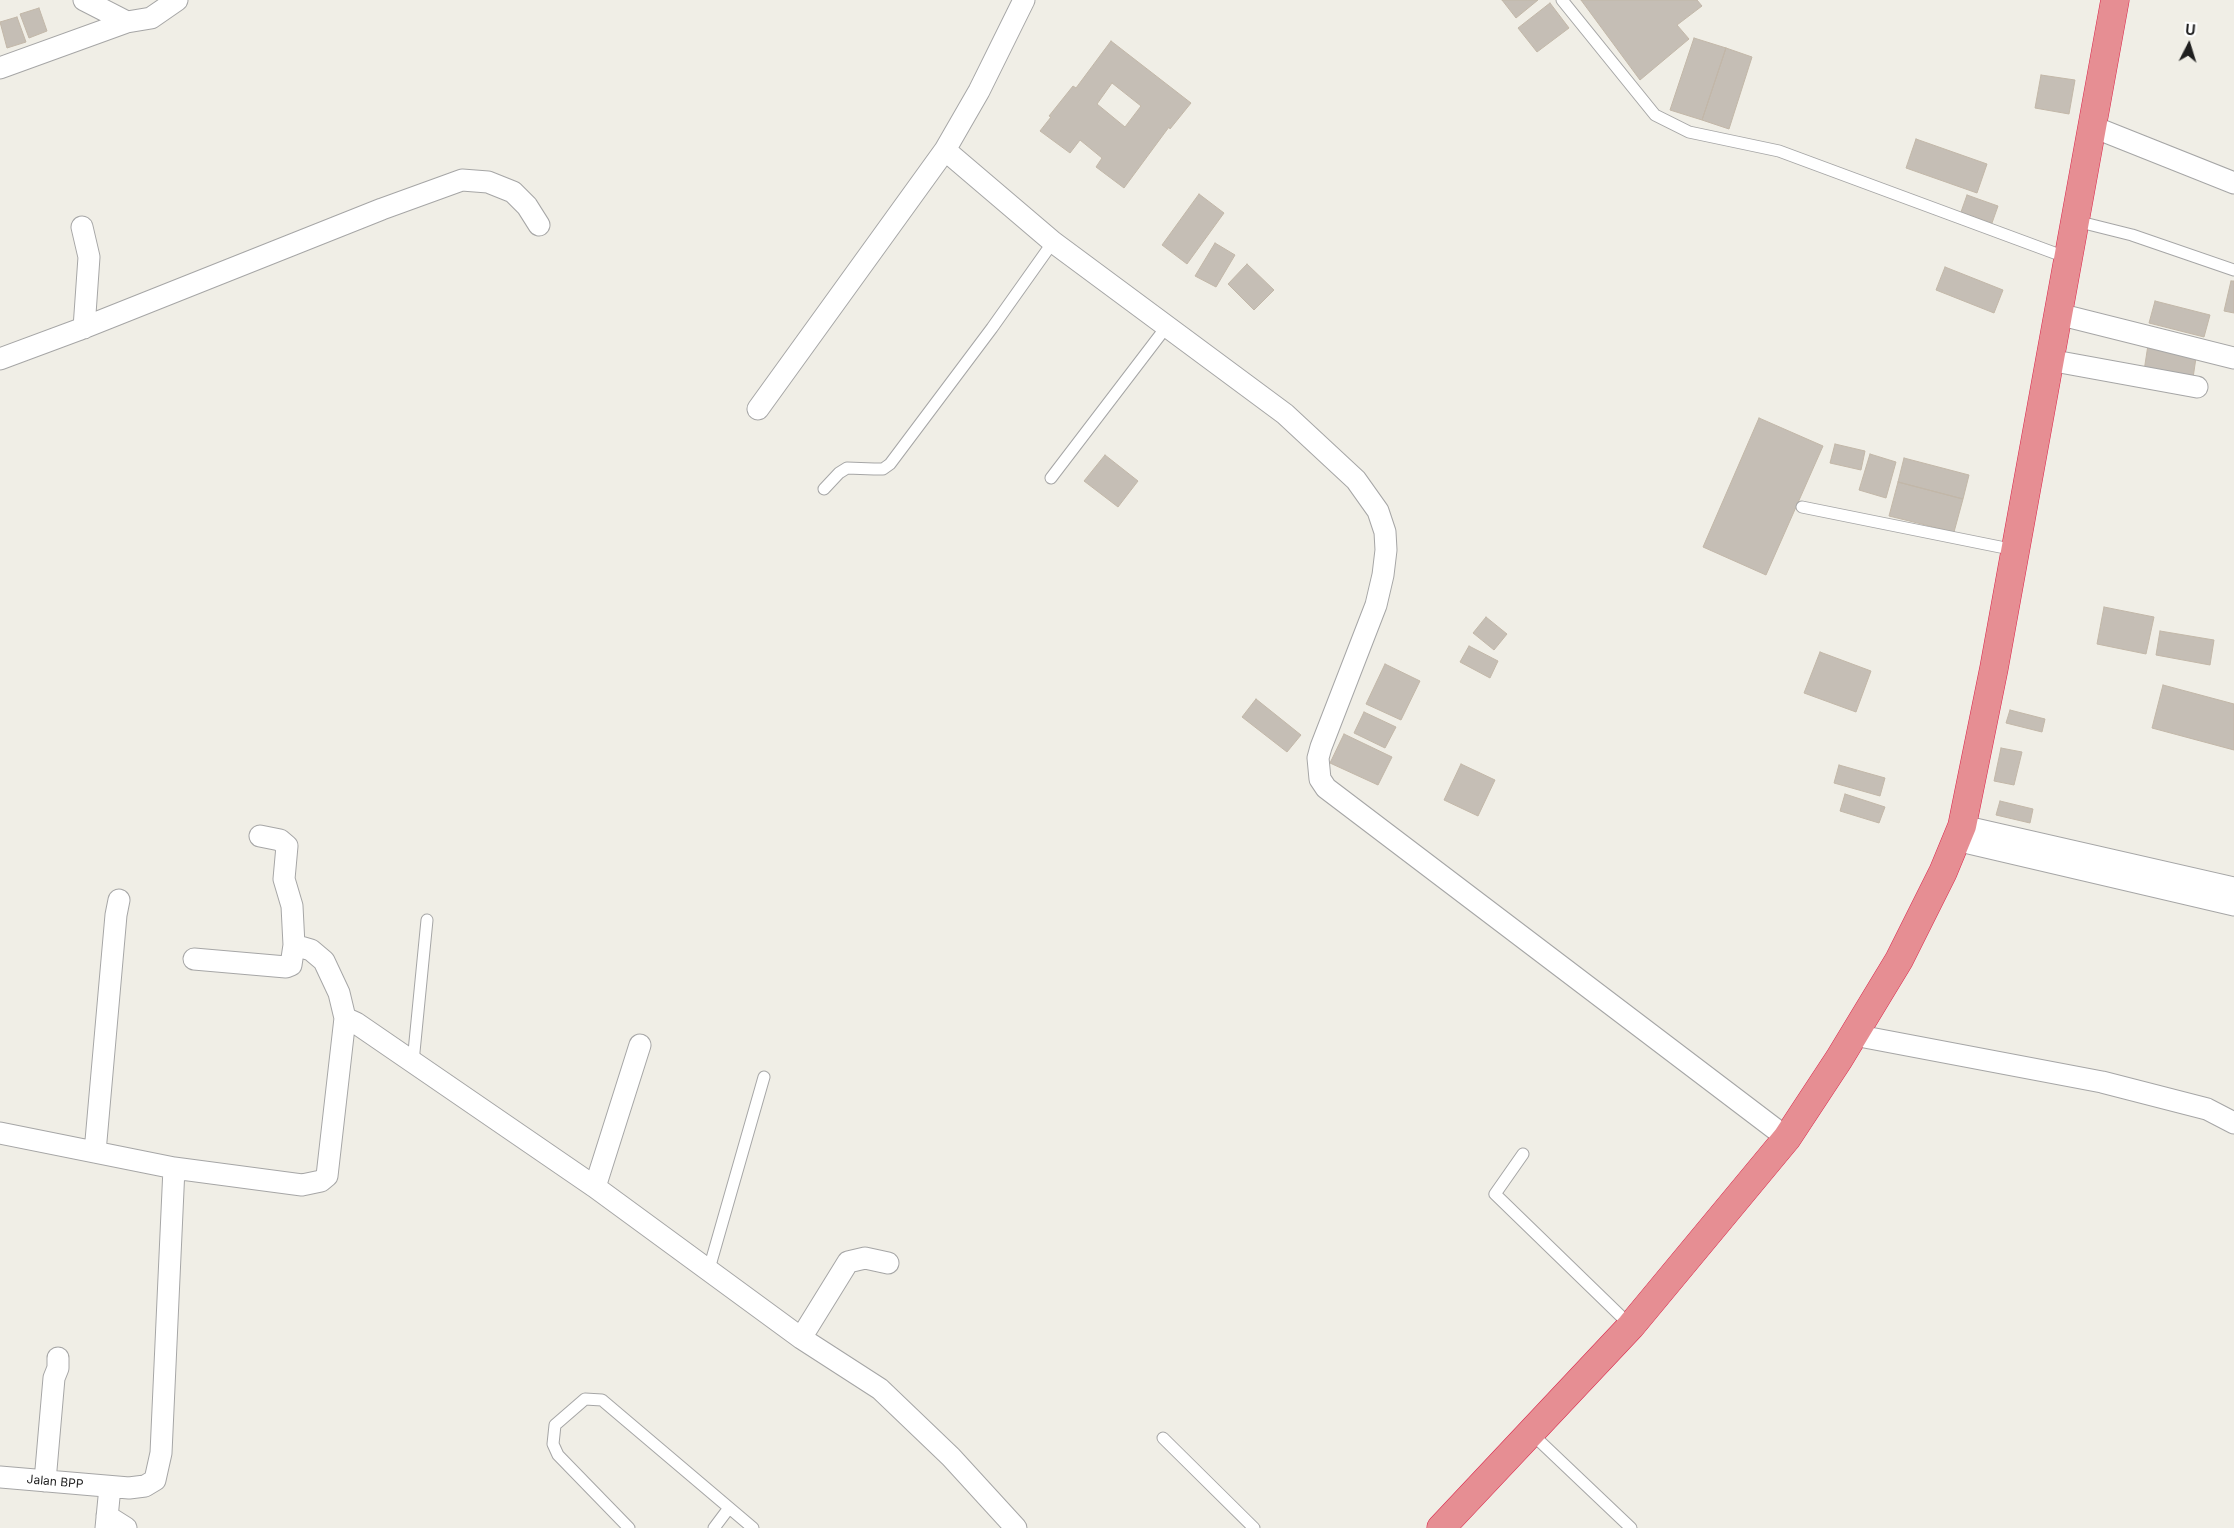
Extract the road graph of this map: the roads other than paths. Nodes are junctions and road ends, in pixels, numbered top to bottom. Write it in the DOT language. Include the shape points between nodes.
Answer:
graph roads {
  1 [pos="84,0"];
  2 [pos="177,0"];
  3 [pos="1024,0"];
  4 [pos="1562,0"];
  5 [pos="2115,0"];
  6 [pos="127,22"];
  7 [pos="0,68"];
  8 [pos="2091,126"];
  9 [pos="945,150"];
  10 [pos="2234,183"];
  11 [pos="2076,221"];
  12 [pos="539,225"];
  13 [pos="82,227"];
  14 [pos="1053,242"];
  15 [pos="2068,258"];
  16 [pos="2234,270"];
  17 [pos="2058,314"];
  18 [pos="1167,326"];
  19 [pos="84,328"];
  20 [pos="2234,358"];
  21 [pos="0,359"];
  22 [pos="2049,360"];
  23 [pos="2197,388"];
  24 [pos="758,409"];
  25 [pos="1051,478"];
  26 [pos="824,489"];
  27 [pos="1802,507"];
  28 [pos="2015,550"];
  29 [pos="1959,833"];
  30 [pos="260,836"];
  31 [pos="2234,888"];
  32 [pos="119,900"];
  33 [pos="2234,906"];
  34 [pos="427,920"];
  35 [pos="294,946"];
  36 [pos="194,959"];
  37 [pos="345,1018"];
  38 [pos="1854,1035"];
  39 [pos="640,1045"];
  40 [pos="413,1062"];
  41 [pos="764,1077"];
  42 [pos="2234,1123"];
  43 [pos="0,1133"];
  44 [pos="1787,1138"];
  45 [pos="95,1152"];
  46 [pos="1523,1154"];
  47 [pos="174,1168"];
  48 [pos="595,1187"];
  49 [pos="888,1263"];
  50 [pos="708,1269"];
  51 [pos="1632,1326"];
  52 [pos="801,1338"];
  53 [pos="58,1358"];
  54 [pos="1531,1433"];
  55 [pos="1163,1438"];
  56 [pos="0,1477"];
  57 [pos="45,1481"];
  58 [pos="110,1487"];
  59 [pos="729,1508"];
  60 [pos="106,1522"];
  61 [pos="126,1528"];
  62 [pos="629,1528"];
  63 [pos="714,1528"];
  64 [pos="752,1528"];
  65 [pos="1016,1528"];
  66 [pos="1254,1528"];
  67 [pos="1441,1528"];
  68 [pos="1631,1528"];
  1 -- 6 [label="street"];
  2 -- 6 [label="street" via="151,18"];
  3 -- 9 [label="street" via="979,92"];
  4 -- 15 [label="lane" via="1655,115 1689,132 1779,152"];
  5 -- 8 [label="highway"];
  6 -- 7 [label="street"];
  8 -- 10 [label="street"];
  8 -- 11 [label="highway"];
  9 -- 14 [label="street"];
  9 -- 24 [label="street"];
  11 -- 15 [label="highway"];
  11 -- 16 [label="lane" via="2132,235"];
  12 -- 19 [label="street" via="513,192 488,182 462,180"];
  13 -- 19 [label="street" via="89,257"];
  14 -- 18 [label="street"];
  14 -- 26 [label="lane" via="890,464 883,468 847,468"];
  15 -- 17 [label="highway"];
  17 -- 20 [label="street"];
  17 -- 22 [label="highway"];
  18 -- 25 [label="lane"];
  18 -- 44 [label="street" via="1285,414 1356,480 1378,512 1385,532 1383,575 1376,605 1321,747 1318,768 1326,788"];
  19 -- 21 [label="street"];
  22 -- 23 [label="street"];
  22 -- 28 [label="highway"];
  27 -- 28 [label="lane"];
  28 -- 29 [label="highway"];
  29 -- 31 [label="street"];
  29 -- 33 [label="street"];
  29 -- 38 [label="highway" via="1944,872 1899,960"];
  30 -- 35 [label="street" via="280,840 287,846 284,879 292,906"];
  32 -- 45 [label="street"];
  34 -- 40 [label="lane"];
  35 -- 36 [label="street" via="293,961 288,966"];
  35 -- 37 [label="street" via="311,950 324,961 339,993"];
  37 -- 40 [label="street"];
  37 -- 47 [label="street" via="327,1176 321,1181 302,1185"];
  38 -- 42 [label="street" via="2102,1082 2207,1109"];
  38 -- 44 [label="highway"];
  39 -- 48 [label="street"];
  40 -- 48 [label="street"];
  41 -- 50 [label="lane"];
  43 -- 45 [label="street"];
  44 -- 51 [label="highway"];
  45 -- 47 [label="street"];
  46 -- 51 [label="lane" via="1494,1194"];
  47 -- 58 [label="street, Jalan BPP" via="158,1471 155,1480 145,1486"];
  48 -- 50 [label="street"];
  49 -- 52 [label="street" via="864,1258 848,1262"];
  50 -- 52 [label="street"];
  51 -- 54 [label="highway"];
  52 -- 65 [label="street" via="880,1389 951,1457"];
  53 -- 57 [label="street"];
  54 -- 67 [label="highway"];
  54 -- 68 [label="lane"];
  55 -- 66 [label="lane"];
  56 -- 57 [label="street, Jalan BPP"];
  57 -- 58 [label="street, Jalan BPP"];
  58 -- 60 [label="street"];
  59 -- 62 [label="lane" via="602,1400 585,1399 555,1425 553,1444 558,1455"];
  59 -- 63 [label="lane"];
  59 -- 64 [label="lane"];
  60 -- 61 [label="street"];
}
